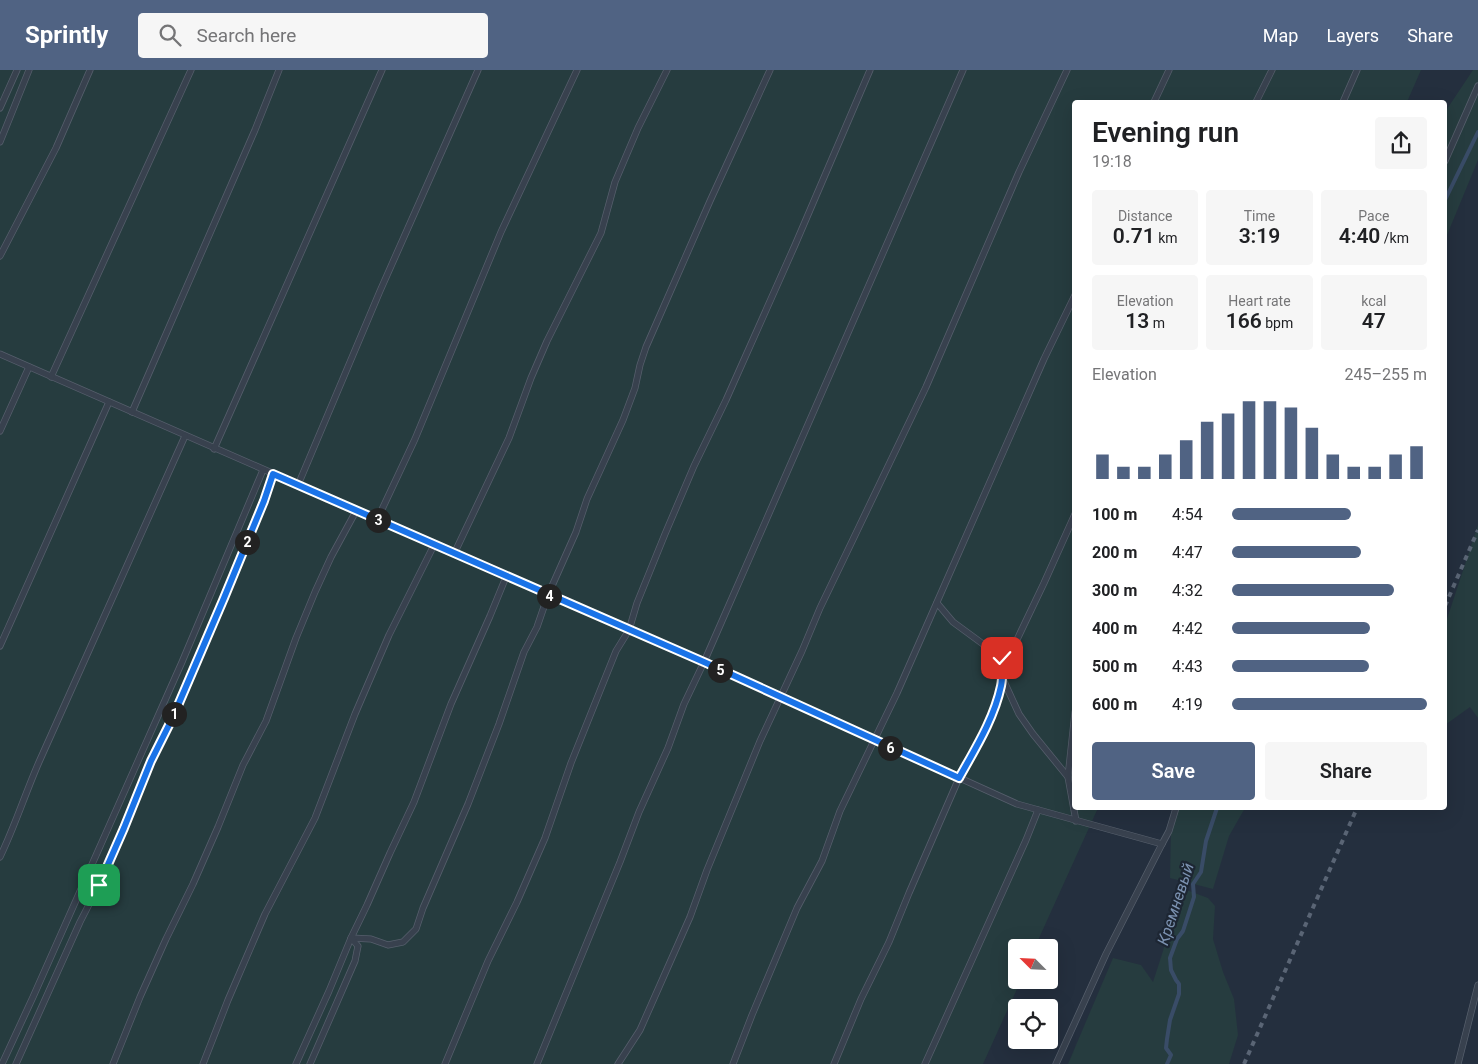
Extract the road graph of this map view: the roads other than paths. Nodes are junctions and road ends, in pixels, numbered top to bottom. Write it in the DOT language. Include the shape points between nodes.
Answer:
graph roads {
  1 [pos="17,70"];
  2 [pos="30,70"];
  3 [pos="90,70"];
  4 [pos="191,70"];
  5 [pos="279,70"];
  6 [pos="382,70"];
  7 [pos="478,70"];
  8 [pos="577,70"];
  9 [pos="667,70"];
  10 [pos="770,70"];
  11 [pos="870,70"];
  12 [pos="963,70"];
  13 [pos="1067,70"];
  14 [pos="1170,70"];
  15 [pos="1272,70"];
  16 [pos="1358,70"];
  17 [pos="1478,86"];
  18 [pos="1155,100"];
  19 [pos="1257,100"];
  20 [pos="1344,100"];
  21 [pos="0,108"];
  22 [pos="0,142"];
  23 [pos="1447,156"];
  24 [pos="0,256"];
  25 [pos="1072,301"];
  26 [pos="0,354"];
  27 [pos="29,367"];
  28 [pos="51,377"];
  29 [pos="109,402"];
  30 [pos="132,412"];
  31 [pos="0,432"];
  32 [pos="185,436"];
  33 [pos="214,449"];
  34 [pos="264,470"];
  35 [pos="273,474"];
  36 [pos="298,485"];
  37 [pos="356,511"];
  38 [pos="378,520"];
  39 [pos="1072,521"];
  40 [pos="434,545"];
  41 [pos="454,554"];
  42 [pos="506,577"];
  43 [pos="548,595"];
  44 [pos="937,603"];
  45 [pos="629,630"];
  46 [pos="0,646"];
  47 [pos="1002,658"];
  48 [pos="704,662"];
  49 [pos="1002,677"];
  50 [pos="780,697"];
  51 [pos="1072,739"];
  52 [pos="875,741"];
  53 [pos="1068,776"];
  54 [pos="959,778"];
  55 [pos="1072,798"];
  56 [pos="1038,810"];
  57 [pos="1074,810"];
  58 [pos="1175,810"];
  59 [pos="1076,821"];
  60 [pos="1162,844"];
  61 [pos="0,857"];
  62 [pos="351,938"];
  63 [pos="1478,985"];
  64 [pos="2,1064"];
  65 [pos="16,1064"];
  66 [pos="113,1064"];
  67 [pos="203,1064"];
  68 [pos="296,1064"];
  69 [pos="310,1064"];
  70 [pos="445,1064"];
  71 [pos="536,1064"];
  72 [pos="618,1064"];
  73 [pos="733,1064"];
  74 [pos="834,1064"];
  75 [pos="925,1064"];
  76 [pos="1056,1064"];
  77 [pos="1458,1064"];
  1 -- 21 [label="lane"];
  2 -- 22 [label="lane"];
  3 -- 24 [label="lane" via="56,148"];
  4 -- 28 [label="lane"];
  5 -- 30 [label="lane"];
  6 -- 33 [label="lane"];
  7 -- 36 [label="lane"];
  8 -- 38 [label="lane" via="501,232"];
  9 -- 41 [label="lane" via="615,182 600,233 531,378 510,438"];
  10 -- 43 [label="lane" via="646,347 623,420"];
  11 -- 45 [label="lane" via="694,466"];
  12 -- 48 [label="lane"];
  13 -- 50 [label="lane" via="926,387"];
  14 -- 18 [label="lane"];
  15 -- 19 [label="lane"];
  16 -- 20 [label="lane"];
  17 -- 23 [label="lane"];
  25 -- 44 [label="lane"];
  26 -- 27 [label="lane"];
  27 -- 28 [label="lane"];
  27 -- 31 [label="lane"];
  28 -- 29 [label="lane"];
  29 -- 30 [label="lane"];
  29 -- 46 [label="lane"];
  30 -- 32 [label="lane"];
  32 -- 33 [label="lane"];
  32 -- 61 [label="lane"];
  33 -- 34 [label="lane"];
  34 -- 35 [label="lane"];
  34 -- 64 [label="lane"];
  35 -- 36 [label="lane"];
  35 -- 65 [label="lane" via="173,717"];
  36 -- 37 [label="lane"];
  37 -- 38 [label="lane"];
  37 -- 66 [label="lane" via="315,592 266,721 243,765"];
  38 -- 40 [label="lane"];
  39 -- 47 [label="lane" via="1013,648"];
  40 -- 41 [label="lane"];
  40 -- 67 [label="lane" via="388,635 315,818 266,914"];
  41 -- 42 [label="lane"];
  42 -- 43 [label="lane"];
  42 -- 62 [label="lane" via="414,802"];
  43 -- 45 [label="lane"];
  43 -- 62 [label="lane" via="416,929 403,942 388,945 371,939"];
  44 -- 47 [label="lane" via="953,622"];
  44 -- 52 [label="lane"];
  45 -- 48 [label="lane"];
  45 -- 70 [label="lane" via="616,651 541,848 488,961"];
  47 -- 49 [label="lane"];
  48 -- 50 [label="lane"];
  48 -- 71 [label="lane"];
  49 -- 53 [label="lane" via="1032,734"];
  49 -- 54 [label="lane" via="993,711"];
  50 -- 52 [label="lane"];
  50 -- 72 [label="lane" via="690,917 640,1030"];
  51 -- 53 [label="lane"];
  52 -- 54 [label="lane"];
  52 -- 73 [label="lane" via="840,811 822,861 797,908"];
  53 -- 55 [label="lane"];
  54 -- 56 [label="lane"];
  54 -- 74 [label="lane"];
  56 -- 59 [label="lane"];
  56 -- 75 [label="lane"];
  57 -- 59 [label="lane"];
  58 -- 60 [label="lane"];
  59 -- 60 [label="lane"];
  60 -- 76 [label="lane" via="1106,954"];
  62 -- 68 [label="lane"];
  62 -- 69 [label="lane" via="358,946 355,961"];
  63 -- 77 [label="lane"];
}
